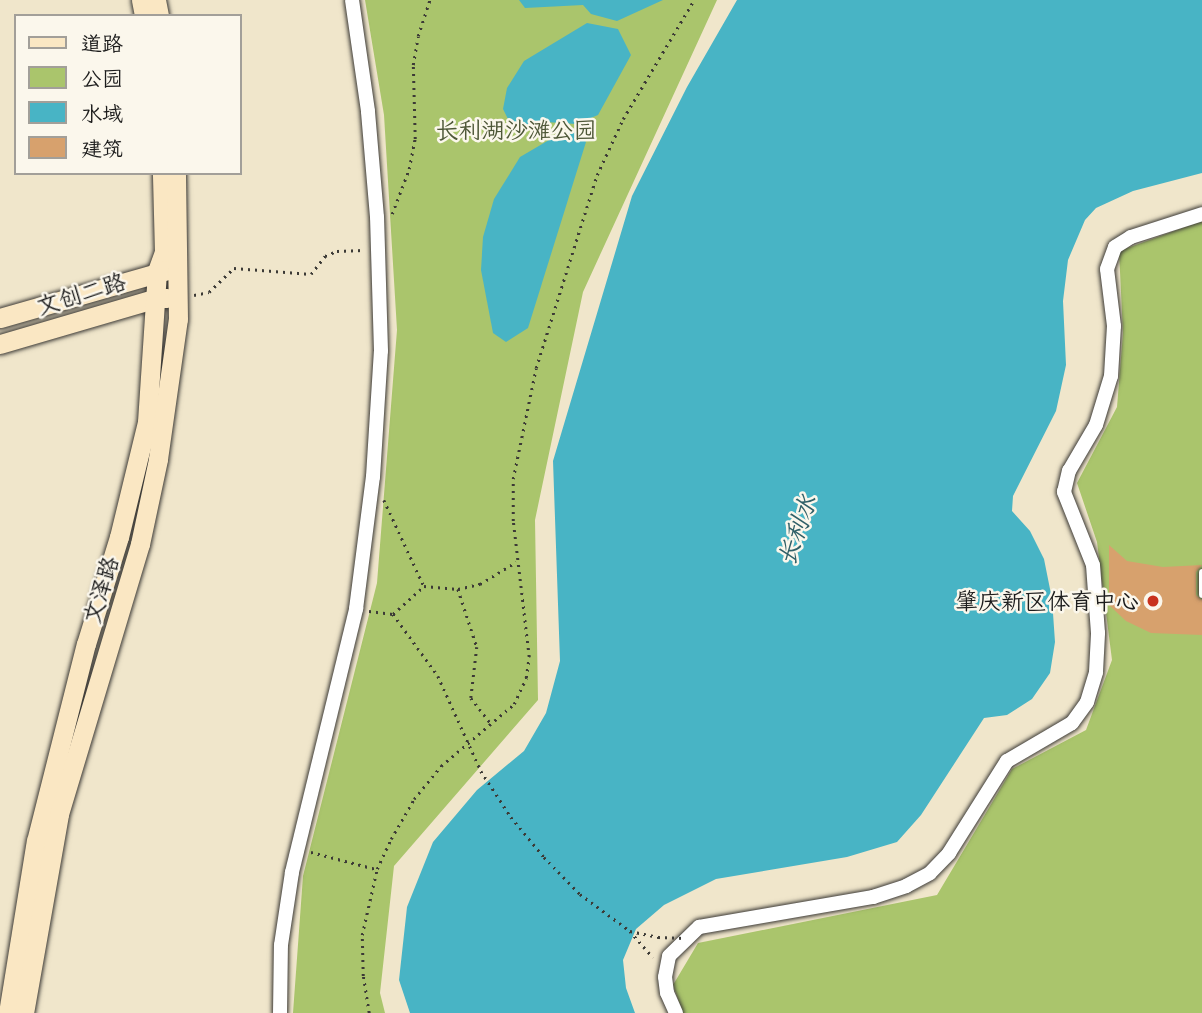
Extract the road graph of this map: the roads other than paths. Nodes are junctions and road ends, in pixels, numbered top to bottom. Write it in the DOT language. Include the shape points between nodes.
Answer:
graph roads {
  1 [pos="352,0"];
  2 [pos="162,175"];
  3 [pos="176,175"];
  4 [pos="1202,214"];
  5 [pos="178,269"];
  6 [pos="157,271"];
  7 [pos="157,298"];
  8 [pos="177,298"];
  9 [pos="0,318"];
  10 [pos="0,344"];
  11 [pos="1202,572"];
  12 [pos="1202,594"];
  13 [pos="8,1013"];
  14 [pos="24,1013"];
  15 [pos="280,1013"];
  16 [pos="676,1013"];
  1 -- 15 [label="street" via="368,111 378,250 381,351 373,477 356,609 298,849 281,945"];
  2 -- 6 [label="street, 文泽路" via="164,251"];
  3 -- 5 [label="street, 文泽路"];
  4 -- 16 [label="street" via="1131,237 1115,247 1107,269 1114,326 1111,376 1096,425 1069,471 1064,492 1093,565 1096,672 1087,702 1072,723 1007,761 949,853 930,873 873,897 699,927 669,956 665,977"];
  5 -- 6 [label="street, 文创二路"];
  5 -- 8 [label="street, 文泽路"];
  6 -- 7 [label="street, 文泽路"];
  6 -- 9 [label="street, 文创二路"];
  7 -- 8 [label="street, 文创二路"];
  7 -- 10 [label="street, 文创二路"];
  7 -- 13 [label="street, 文泽路" via="147,422 36,841"];
  8 -- 14 [label="street, 文泽路" via="159,459 140,544 59,814"];
  11 -- 12 [label="lane"];
}
